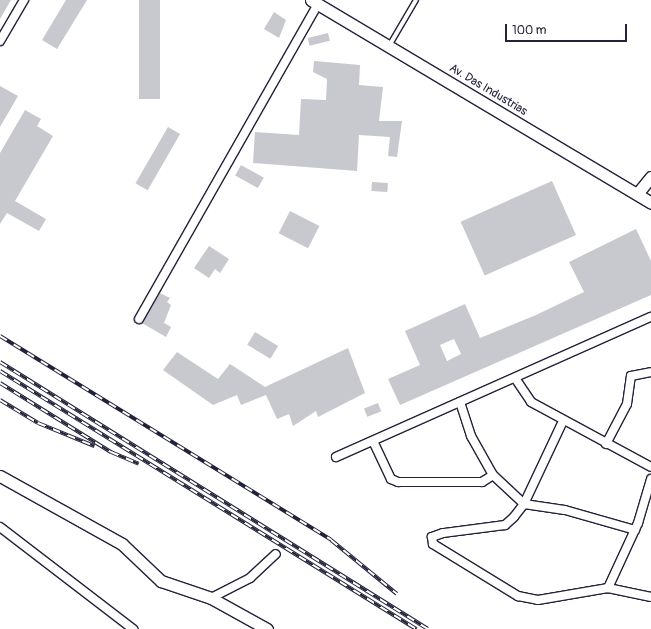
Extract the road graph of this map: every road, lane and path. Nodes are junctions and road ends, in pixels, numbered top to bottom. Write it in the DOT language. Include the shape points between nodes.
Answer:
graph roads {
  1 [pos="24,0"];
  2 [pos="416,0"];
  3 [pos="314,2"];
  4 [pos="0,41"];
  5 [pos="389,46"];
  6 [pos="651,177"];
  7 [pos="637,194"];
  8 [pos="651,203"];
  9 [pos="651,317"];
  10 [pos="139,319"];
  11 [pos="651,372"];
  12 [pos="515,378"];
  13 [pos="460,402"];
  14 [pos="563,421"];
  15 [pos="373,441"];
  16 [pos="606,444"];
  17 [pos="336,457"];
  18 [pos="651,467"];
  19 [pos="493,475"];
  20 [pos="1,478"];
  21 [pos="651,479"];
  22 [pos="524,504"];
  23 [pos="0,527"];
  24 [pos="635,530"];
  25 [pos="276,554"];
  26 [pos="608,588"];
  27 [pos="651,597"];
  28 [pos="211,598"];
  29 [pos="133,629"];
  30 [pos="268,629"];
  1 -- 4 [label="street"];
  2 -- 5 [label="lane"];
  3 -- 5 [label="main road, Av. Das Industrias"];
  3 -- 10 [label="street"];
  5 -- 7 [label="main road, Av. Das Industrias"];
  6 -- 7 [label="main road"];
  7 -- 8 [label="main road, Av. Das Industrias"];
  9 -- 12 [label="street"];
  11 -- 16 [label="street" via="631,376 626,404"];
  12 -- 13 [label="street"];
  12 -- 14 [label="street" via="531,402"];
  13 -- 15 [label="street"];
  13 -- 19 [label="street" via="471,436"];
  14 -- 16 [label="street"];
  14 -- 22 [label="street"];
  15 -- 17 [label="street"];
  15 -- 19 [label="street" via="391,479 398,482 482,482"];
  16 -- 18 [label="street"];
  19 -- 22 [label="street"];
  20 -- 28 [label="main road" via="122,544 161,581"];
  21 -- 24 [label="street"];
  22 -- 24 [label="street" via="565,510"];
  22 -- 26 [label="street" via="505,524 443,533 432,537 433,544 518,596 538,600"];
  23 -- 29 [label="street"];
  24 -- 26 [label="street"];
  25 -- 28 [label="street" via="250,578"];
  26 -- 27 [label="street"];
  28 -- 30 [label="main road"];
}
